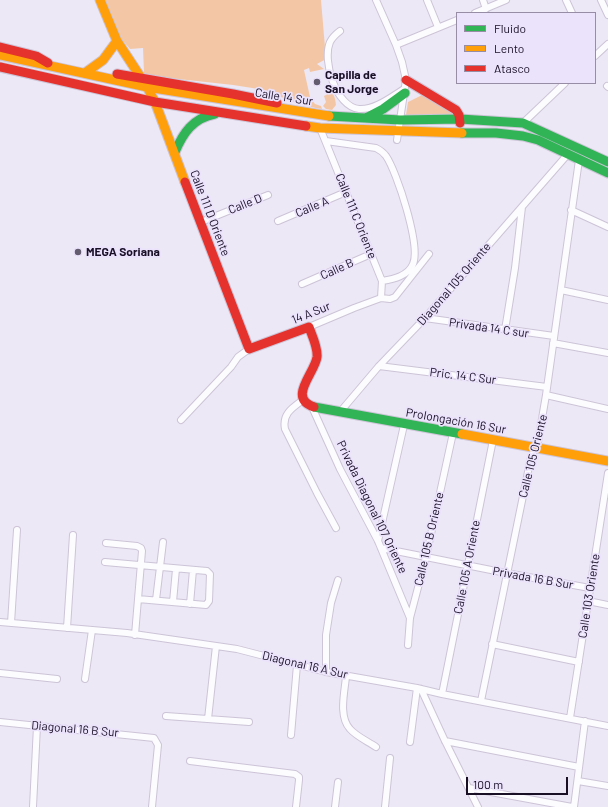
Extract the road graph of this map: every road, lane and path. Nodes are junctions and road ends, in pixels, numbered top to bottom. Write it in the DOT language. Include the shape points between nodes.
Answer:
graph roads {
  1 [pos="100,0"];
  2 [pos="376,0"];
  3 [pos="426,0"];
  4 [pos="483,0"];
  5 [pos="506,0"];
  6 [pos="566,0"];
  7 [pos="601,0"];
  8 [pos="486,9"];
  9 [pos="478,12"];
  10 [pos="572,12"];
  11 [pos="608,15"];
  12 [pos="456,20"];
  13 [pos="438,27"];
  14 [pos="340,31"];
  15 [pos="117,41"];
  16 [pos="608,44"];
  17 [pos="396,45"];
  18 [pos="0,48"];
  19 [pos="0,55"];
  20 [pos="596,55"];
  21 [pos="52,66"];
  22 [pos="0,68"];
  23 [pos="25,73"];
  24 [pos="89,73"];
  25 [pos="0,74"];
  26 [pos="141,78"];
  27 [pos="565,84"];
  28 [pos="147,87"];
  29 [pos="405,87"];
  30 [pos="155,102"];
  31 [pos="292,111"];
  32 [pos="221,113"];
  33 [pos="365,118"];
  34 [pos="460,119"];
  35 [pos="400,120"];
  36 [pos="523,123"];
  37 [pos="320,128"];
  38 [pos="459,132"];
  39 [pos="398,136"];
  40 [pos="326,141"];
  41 [pos="175,152"];
  42 [pos="568,154"];
  43 [pos="579,160"];
  44 [pos="608,162"];
  45 [pos="608,173"];
  46 [pos="346,192"];
  47 [pos="268,195"];
  48 [pos="522,207"];
  49 [pos="571,210"];
  50 [pos="278,221"];
  51 [pos="201,222"];
  52 [pos="608,227"];
  53 [pos="371,254"];
  54 [pos="428,254"];
  55 [pos="382,281"];
  56 [pos="302,284"];
  57 [pos="561,290"];
  58 [pos="381,298"];
  59 [pos="608,300"];
  60 [pos="425,318"];
  61 [pos="309,327"];
  62 [pos="505,330"];
  63 [pos="554,340"];
  64 [pos="249,349"];
  65 [pos="608,353"];
  66 [pos="379,366"];
  67 [pos="547,387"];
  68 [pos="546,396"];
  69 [pos="303,400"];
  70 [pos="312,407"];
  71 [pos="608,409"];
  72 [pos="340,412"];
  73 [pos="181,420"];
  74 [pos="404,425"];
  75 [pos="453,433"];
  76 [pos="493,440"];
  77 [pos="536,448"];
  78 [pos="608,461"];
  79 [pos="608,473"];
  80 [pos="336,528"];
  81 [pos="17,530"];
  82 [pos="73,536"];
  83 [pos="378,541"];
  84 [pos="163,542"];
  85 [pos="106,543"];
  86 [pos="381,548"];
  87 [pos="426,557"];
  88 [pos="105,562"];
  89 [pos="468,565"];
  90 [pos="141,566"];
  91 [pos="159,568"];
  92 [pos="176,569"];
  93 [pos="193,570"];
  94 [pos="506,573"];
  95 [pos="338,580"];
  96 [pos="590,588"];
  97 [pos="138,599"];
  98 [pos="156,600"];
  99 [pos="588,601"];
  100 [pos="172,602"];
  101 [pos="190,604"];
  102 [pos="608,605"];
  103 [pos="410,618"];
  104 [pos="0,622"];
  105 [pos="11,623"];
  106 [pos="67,628"];
  107 [pos="92,630"];
  108 [pos="135,635"];
  109 [pos="492,644"];
  110 [pos="408,645"];
  111 [pos="216,646"];
  112 [pos="579,662"];
  113 [pos="298,665"];
  114 [pos="326,672"];
  115 [pos="0,673"];
  116 [pos="346,676"];
  117 [pos="58,679"];
  118 [pos="86,679"];
  119 [pos="419,688"];
  120 [pos="442,694"];
  121 [pos="481,702"];
  122 [pos="166,716"];
  123 [pos="570,718"];
  124 [pos="208,719"];
  125 [pos="585,721"];
  126 [pos="0,722"];
  127 [pos="249,722"];
  128 [pos="37,726"];
  129 [pos="608,726"];
  130 [pos="291,735"];
  131 [pos="410,742"];
  132 [pos="445,742"];
  133 [pos="376,747"];
  134 [pos="390,758"];
  135 [pos="190,761"];
  136 [pos="579,767"];
  137 [pos="578,781"];
  138 [pos="338,782"];
  139 [pos="608,786"];
  140 [pos="469,788"];
  141 [pos="33,807"];
  142 [pos="152,807"];
  143 [pos="296,807"];
  144 [pos="335,807"];
  145 [pos="385,807"];
  146 [pos="478,807"];
  147 [pos="573,807"];
  1 -- 15 [label="main road, Calle 111 D Oriente"];
  2 -- 17 [label="street"];
  3 -- 13 [label="street"];
  4 -- 8 [label="street"];
  5 -- 8 [label="street"];
  6 -- 10 [label="street"];
  7 -- 11 [label="street"];
  8 -- 9 [label="street"];
  12 -- 13 [label="street"];
  13 -- 17 [label="street"];
  14 -- 29 [label="street" via="330,42 328,62 338,93 348,104 358,109 370,107"];
  15 -- 24 [label="main road" via="104,60"];
  15 -- 26 [label="main road, Calle 111 D Oriente"];
  16 -- 20 [label="street"];
  17 -- 29 [label="street" via="402,62"];
  18 -- 21 [label="main road" via="36,56"];
  19 -- 21 [label="main road, Calle 14 Sur"];
  21 -- 24 [label="main road, Calle 14 Sur"];
  22 -- 23 [label="main road, Calle 14 Sur"];
  23 -- 25 [label="main road"];
  23 -- 30 [label="main road, Calle 14 Sur"];
  24 -- 26 [label="main road"];
  24 -- 28 [label="main road, Calle 14 Sur"];
  26 -- 28 [label="main road, Calle 111 D Oriente"];
  26 -- 31 [label="main road" via="269,101 282,104"];
  27 -- 36 [label="street"];
  28 -- 30 [label="main road, Calle 111 D Oriente"];
  28 -- 31 [label="main road, Calle 14 Sur"];
  29 -- 33 [label="main road" via="383,109"];
  29 -- 34 [label="main road" via="456,110"];
  29 -- 35 [label="street"];
  30 -- 32 [label="main road, Calle 14 Sur"];
  30 -- 41 [label="main road, Calle 111 D Oriente"];
  31 -- 33 [label="main road, Calle 14 Sur"];
  32 -- 37 [label="main road, Calle 14 Sur"];
  32 -- 41 [label="main road" via="208,114 193,123 182,136"];
  33 -- 35 [label="main road, Calle 14 Sur"];
  34 -- 35 [label="main road, Calle 14 Sur"];
  34 -- 36 [label="main road, Calle 14 Sur"];
  34 -- 38 [label="main road"];
  35 -- 39 [label="street"];
  36 -- 44 [label="main road, Calle 14 Sur"];
  37 -- 39 [label="main road, Calle 14 Sur"];
  37 -- 40 [label="street, Calle 111 C Oriente"];
  38 -- 39 [label="main road, Calle 14 Sur"];
  38 -- 42 [label="main road, Calle 14 Sur" via="523,136"];
  40 -- 46 [label="street, Calle 111 C Oriente"];
  40 -- 55 [label="street" via="376,148 382,151 391,166 407,209 415,252 413,265 405,274"];
  41 -- 51 [label="main road, Calle 111 D Oriente"];
  42 -- 43 [label="main road, Calle 14 Sur"];
  42 -- 48 [label="street, Diagonal 105 Oriente"];
  43 -- 45 [label="main road, Calle 14 Sur"];
  43 -- 49 [label="street, Calle 105 Oriente"];
  46 -- 50 [label="street, Calle A"];
  46 -- 53 [label="street, Calle 111 C Oriente"];
  47 -- 51 [label="street, Calle D"];
  48 -- 60 [label="street, Diagonal 105 Oriente"];
  48 -- 62 [label="street"];
  49 -- 52 [label="street"];
  49 -- 57 [label="street, Calle 105 Oriente"];
  51 -- 64 [label="main road, Calle 111 D Oriente"];
  53 -- 55 [label="street, Calle 111 C Oriente"];
  53 -- 56 [label="street, Calle B"];
  54 -- 58 [label="street" via="395,297"];
  55 -- 58 [label="street, Calle 111 C Oriente"];
  57 -- 59 [label="street"];
  57 -- 63 [label="street, Calle 105 Oriente"];
  58 -- 61 [label="street, 14 A Sur"];
  60 -- 62 [label="street, Privada 14 C sur"];
  60 -- 66 [label="street, Diagonal 105 Oriente"];
  61 -- 64 [label="main road, 14 A Sur"];
  61 -- 69 [label="main road" via="317,358 306,380 302,392"];
  62 -- 63 [label="street, Privada 14 C sur"];
  63 -- 65 [label="street, Privada 14 C sur"];
  63 -- 67 [label="street, Calle 105 Oriente"];
  64 -- 73 [label="street" via="238,357"];
  66 -- 67 [label="street, Pric. 14 C Sur"];
  66 -- 72 [label="street, Diagonal 105 Oriente"];
  67 -- 68 [label="street, Calle 105 Oriente"];
  68 -- 71 [label="street"];
  68 -- 77 [label="street, Calle 105 Oriente"];
  69 -- 70 [label="main road, Prolongación 16 Sur"];
  69 -- 80 [label="street" via="285,415 285,429"];
  70 -- 72 [label="main road, Prolongación 16 Sur"];
  70 -- 83 [label="street, Privada Diagonal 107 Oriente" via="340,469"];
  72 -- 74 [label="main road, Prolongación 16 Sur"];
  74 -- 75 [label="main road, Prolongación 16 Sur"];
  74 -- 83 [label="street"];
  75 -- 76 [label="main road, Prolongación 16 Sur"];
  75 -- 87 [label="street, Calle 105 B Oriente"];
  76 -- 77 [label="main road, Prolongación 16 Sur"];
  76 -- 89 [label="street, Calle 105 A Oriente"];
  77 -- 78 [label="main road, Prolongación 16 Sur"];
  77 -- 94 [label="street, Calle 105 Oriente" via="531,457"];
  79 -- 96 [label="street, Calle 103 Oriente"];
  81 -- 105 [label="street"];
  82 -- 106 [label="street"];
  83 -- 86 [label="street, Privada Diagonal 107 Oriente"];
  84 -- 91 [label="street"];
  85 -- 90 [label="street" via="139,547 142,551"];
  86 -- 87 [label="street, Privada 16 B Sur"];
  86 -- 103 [label="street, Privada Diagonal 107 Oriente"];
  87 -- 89 [label="street, Privada 16 B Sur"];
  87 -- 103 [label="street, Calle 105 B Oriente"];
  88 -- 90 [label="street"];
  89 -- 94 [label="street, Privada 16 B Sur"];
  89 -- 120 [label="street, Calle 105 A Oriente"];
  90 -- 91 [label="street"];
  90 -- 97 [label="street"];
  91 -- 92 [label="street"];
  91 -- 98 [label="street"];
  92 -- 93 [label="street"];
  92 -- 100 [label="street"];
  93 -- 101 [label="street"];
  93 -- 101 [label="street" via="210,572 209,603"];
  94 -- 96 [label="street, Privada 16 B Sur"];
  94 -- 109 [label="street, Calle 105 Oriente"];
  95 -- 114 [label="street" via="326,634"];
  96 -- 99 [label="street, Calle 103 Oriente"];
  97 -- 98 [label="street"];
  97 -- 108 [label="street"];
  98 -- 100 [label="street"];
  99 -- 102 [label="street"];
  99 -- 112 [label="street, Calle 103 Oriente"];
  100 -- 101 [label="street"];
  103 -- 110 [label="street, Calle 105 B Oriente"];
  104 -- 105 [label="street, Diagonal 16 A Sur"];
  105 -- 106 [label="street, Diagonal 16 A Sur"];
  106 -- 107 [label="street, Diagonal 16 A Sur"];
  107 -- 108 [label="street, Diagonal 16 A Sur"];
  107 -- 118 [label="street"];
  108 -- 111 [label="street, Diagonal 16 A Sur"];
  109 -- 112 [label="street"];
  109 -- 121 [label="street, Calle 105 Oriente"];
  111 -- 113 [label="street, Diagonal 16 A Sur"];
  111 -- 124 [label="street"];
  112 -- 123 [label="street, Calle 103 Oriente"];
  113 -- 114 [label="street, Diagonal 16 A Sur"];
  113 -- 130 [label="street"];
  114 -- 116 [label="street, Diagonal 16 A Sur"];
  115 -- 117 [label="street"];
  116 -- 119 [label="street, Diagonal 16 A Sur"];
  116 -- 133 [label="street" via="343,707 345,722 350,729"];
  119 -- 120 [label="street, Diagonal 16 A Sur"];
  119 -- 131 [label="street"];
  119 -- 132 [label="street"];
  120 -- 121 [label="street, Diagonal 16 A Sur"];
  121 -- 123 [label="street, Diagonal 16 A Sur"];
  122 -- 124 [label="street"];
  123 -- 125 [label="street, Diagonal 16 A Sur"];
  124 -- 127 [label="street"];
  125 -- 129 [label="street, Diagonal 16 A Sur"];
  125 -- 136 [label="street"];
  126 -- 128 [label="street, Diagonal 16 B Sur"];
  128 -- 141 [label="street"];
  128 -- 142 [label="street, Diagonal 16 B Sur" via="151,736 156,739 158,745"];
  132 -- 136 [label="street"];
  132 -- 140 [label="street"];
  134 -- 145 [label="street"];
  135 -- 143 [label="street" via="295,774 299,778"];
  136 -- 137 [label="street"];
  137 -- 139 [label="street"];
  137 -- 147 [label="street"];
  138 -- 144 [label="street"];
  140 -- 146 [label="street"];
  140 -- 147 [label="street"];
}
